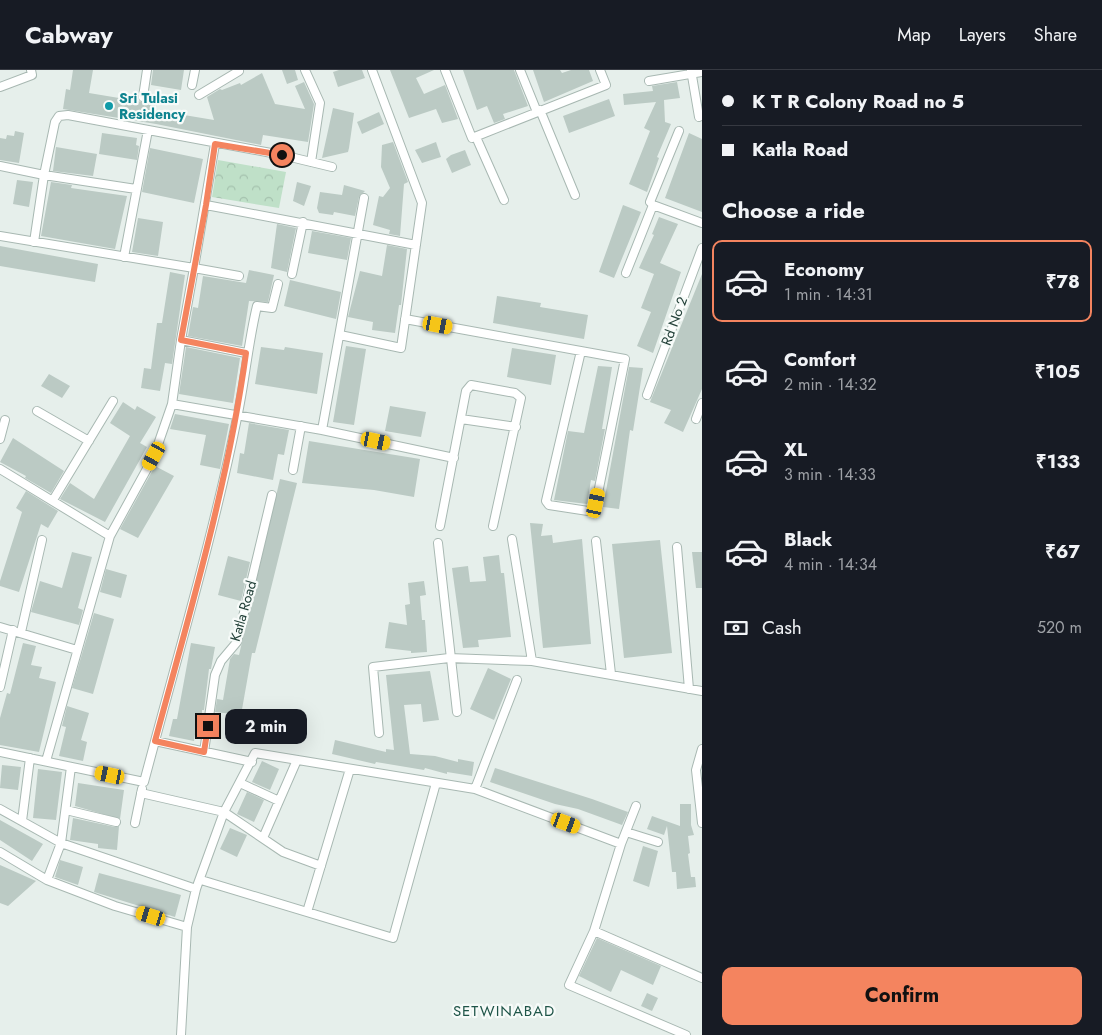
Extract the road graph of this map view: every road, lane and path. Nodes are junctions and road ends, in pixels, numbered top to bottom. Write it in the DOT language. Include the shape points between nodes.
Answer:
graph roads {
  1 [pos="31,70"];
  2 [pos="147,70"];
  3 [pos="195,70"];
  4 [pos="240,70"];
  5 [pos="305,70"];
  6 [pos="372,70"];
  7 [pos="445,70"];
  8 [pos="520,70"];
  9 [pos="600,70"];
  10 [pos="692,72"];
  11 [pos="702,72"];
  12 [pos="663,74"];
  13 [pos="649,81"];
  14 [pos="192,85"];
  15 [pos="0,87"];
  16 [pos="199,95"];
  17 [pos="143,97"];
  18 [pos="539,111"];
  19 [pos="699,117"];
  20 [pos="148,130"];
  21 [pos="679,131"];
  22 [pos="476,137"];
  23 [pos="215,144"];
  24 [pos="311,162"];
  25 [pos="0,166"];
  26 [pos="332,167"];
  27 [pos="44,175"];
  28 [pos="136,189"];
  29 [pos="575,195"];
  30 [pos="364,198"];
  31 [pos="504,200"];
  32 [pos="206,205"];
  33 [pos="653,205"];
  34 [pos="303,222"];
  35 [pos="702,223"];
  36 [pos="357,232"];
  37 [pos="0,236"];
  38 [pos="34,242"];
  39 [pos="416,245"];
  40 [pos="702,248"];
  41 [pos="124,257"];
  42 [pos="194,268"];
  43 [pos="626,273"];
  44 [pos="292,274"];
  45 [pos="239,276"];
  46 [pos="278,284"];
  47 [pos="406,319"];
  48 [pos="340,335"];
  49 [pos="181,340"];
  50 [pos="581,350"];
  51 [pos="246,353"];
  52 [pos="647,395"];
  53 [pos="113,401"];
  54 [pos="702,403"];
  55 [pos="172,404"];
  56 [pos="37,411"];
  57 [pos="237,416"];
  58 [pos="696,419"];
  59 [pos="5,420"];
  60 [pos="461,420"];
  61 [pos="301,426"];
  62 [pos="516,427"];
  63 [pos="322,430"];
  64 [pos="0,439"];
  65 [pos="90,441"];
  66 [pos="454,458"];
  67 [pos="0,469"];
  68 [pos="293,470"];
  69 [pos="272,496"];
  70 [pos="53,500"];
  71 [pos="440,526"];
  72 [pos="494,526"];
  73 [pos="110,536"];
  74 [pos="512,539"];
  75 [pos="42,540"];
  76 [pos="596,541"];
  77 [pos="438,543"];
  78 [pos="677,546"];
  79 [pos="0,627"];
  80 [pos="17,631"];
  81 [pos="77,650"];
  82 [pos="449,658"];
  83 [pos="532,661"];
  84 [pos="611,674"];
  85 [pos="517,680"];
  86 [pos="0,687"];
  87 [pos="689,690"];
  88 [pos="702,691"];
  89 [pos="457,712"];
  90 [pos="379,733"];
  91 [pos="155,741"];
  92 [pos="702,749"];
  93 [pos="0,752"];
  94 [pos="204,752"];
  95 [pos="30,758"];
  96 [pos="297,760"];
  97 [pos="46,761"];
  98 [pos="252,762"];
  99 [pos="71,767"];
  100 [pos="350,769"];
  101 [pos="144,782"];
  102 [pos="240,783"];
  103 [pos="436,783"];
  104 [pos="475,789"];
  105 [pos="141,793"];
  106 [pos="279,801"];
  107 [pos="636,806"];
  108 [pos="0,809"];
  109 [pos="66,810"];
  110 [pos="224,812"];
  111 [pos="22,821"];
  112 [pos="116,822"];
  113 [pos="135,823"];
  114 [pos="702,823"];
  115 [pos="626,832"];
  116 [pos="262,838"];
  117 [pos="658,842"];
  118 [pos="61,843"];
  119 [pos="621,844"];
  120 [pos="0,852"];
  121 [pos="321,866"];
  122 [pos="47,880"];
  123 [pos="201,880"];
  124 [pos="196,889"];
  125 [pos="307,912"];
  126 [pos="187,927"];
  127 [pos="594,931"];
  128 [pos="702,978"];
  129 [pos="181,1035"];
  130 [pos="686,1035"];
  1 -- 15 [label="street" via="32,75"];
  2 -- 17 [label="street"];
  3 -- 14 [label="street"];
  4 -- 16 [label="street"];
  5 -- 24 [label="street" via="320,103"];
  6 -- 39 [label="street" via="422,203"];
  7 -- 22 [label="street" via="472,138"];
  8 -- 18 [label="street"];
  9 -- 18 [label="street" via="606,85"];
  10 -- 11 [label="street"];
  10 -- 12 [label="street"];
  10 -- 19 [label="street"];
  12 -- 13 [label="street"];
  18 -- 22 [label="street"];
  18 -- 29 [label="street"];
  20 -- 23 [label="street"];
  20 -- 27 [label="street" via="59,116"];
  20 -- 28 [label="street"];
  21 -- 33 [label="street" via="650,202"];
  22 -- 31 [label="street"];
  23 -- 24 [label="street"];
  23 -- 32 [label="street"];
  24 -- 26 [label="street"];
  25 -- 27 [label="street"];
  27 -- 28 [label="street"];
  27 -- 38 [label="street"];
  28 -- 41 [label="street"];
  30 -- 36 [label="street"];
  32 -- 34 [label="street"];
  32 -- 42 [label="street"];
  33 -- 35 [label="street"];
  33 -- 43 [label="street"];
  34 -- 36 [label="street"];
  34 -- 44 [label="street"];
  36 -- 39 [label="street"];
  36 -- 48 [label="street"];
  37 -- 38 [label="street"];
  38 -- 41 [label="street"];
  39 -- 47 [label="street"];
  40 -- 52 [label="street, Rd No 2"];
  41 -- 42 [label="street"];
  42 -- 45 [label="street"];
  42 -- 49 [label="street"];
  46 -- 51 [label="street" via="272,308 257,306"];
  47 -- 48 [label="street" via="401,348"];
  47 -- 50 [label="street"];
  48 -- 63 [label="street"];
  49 -- 51 [label="street"];
  49 -- 55 [label="street"];
  50 -- 50 [label="street" via="625,359 596,503 588,511 549,505 546,501"];
  51 -- 57 [label="street"];
  53 -- 65 [label="street"];
  54 -- 58 [label="street"];
  55 -- 57 [label="street"];
  55 -- 73 [label="street" via="154,456"];
  56 -- 65 [label="street"];
  57 -- 61 [label="street"];
  57 -- 91 [label="street" via="211,533"];
  59 -- 64 [label="street"];
  60 -- 62 [label="street"];
  60 -- 62 [label="street" via="466,391 472,385 520,396 522,402"];
  60 -- 66 [label="street"];
  61 -- 63 [label="street"];
  61 -- 68 [label="street"];
  62 -- 72 [label="street"];
  63 -- 66 [label="street"];
  65 -- 70 [label="street"];
  66 -- 71 [label="street"];
  67 -- 70 [label="street"];
  69 -- 94 [label="street, Katla Road" via="237,642 221,661 215,675"];
  70 -- 73 [label="street"];
  73 -- 81 [label="street"];
  74 -- 83 [label="street"];
  75 -- 80 [label="street"];
  76 -- 84 [label="street"];
  77 -- 82 [label="street"];
  78 -- 87 [label="street"];
  79 -- 80 [label="street"];
  80 -- 81 [label="street"];
  80 -- 86 [label="street"];
  81 -- 97 [label="street"];
  82 -- 83 [label="street"];
  82 -- 89 [label="street"];
  82 -- 90 [label="street" via="373,667"];
  83 -- 84 [label="street"];
  84 -- 87 [label="street"];
  85 -- 104 [label="street"];
  87 -- 88 [label="street"];
  91 -- 94 [label="street"];
  91 -- 101 [label="street"];
  92 -- 114 [label="street" via="696,770"];
  93 -- 95 [label="street"];
  94 -- 98 [label="street"];
  95 -- 97 [label="street"];
  95 -- 111 [label="street"];
  96 -- 98 [label="street" via="255,753"];
  96 -- 100 [label="street"];
  96 -- 106 [label="street"];
  97 -- 99 [label="street"];
  98 -- 102 [label="street"];
  99 -- 101 [label="street"];
  99 -- 109 [label="street"];
  100 -- 103 [label="street"];
  100 -- 121 [label="street"];
  101 -- 105 [label="street"];
  102 -- 106 [label="street"];
  102 -- 110 [label="street"];
  103 -- 104 [label="street"];
  103 -- 125 [label="street" via="393,938"];
  104 -- 119 [label="street"];
  105 -- 110 [label="street"];
  105 -- 113 [label="street"];
  106 -- 116 [label="street"];
  107 -- 115 [label="street"];
  108 -- 111 [label="street"];
  109 -- 112 [label="street"];
  109 -- 118 [label="street"];
  110 -- 116 [label="street"];
  110 -- 123 [label="street"];
  111 -- 118 [label="street"];
  115 -- 117 [label="street"];
  115 -- 119 [label="street"];
  116 -- 121 [label="street" via="283,852"];
  118 -- 122 [label="street"];
  118 -- 124 [label="street"];
  119 -- 127 [label="street"];
  120 -- 122 [label="street"];
  121 -- 125 [label="street"];
  122 -- 126 [label="street" via="114,906"];
  123 -- 124 [label="street"];
  123 -- 125 [label="street"];
  124 -- 126 [label="street"];
  126 -- 129 [label="street"];
  127 -- 128 [label="street"];
  127 -- 130 [label="street" via="569,985"];
}
